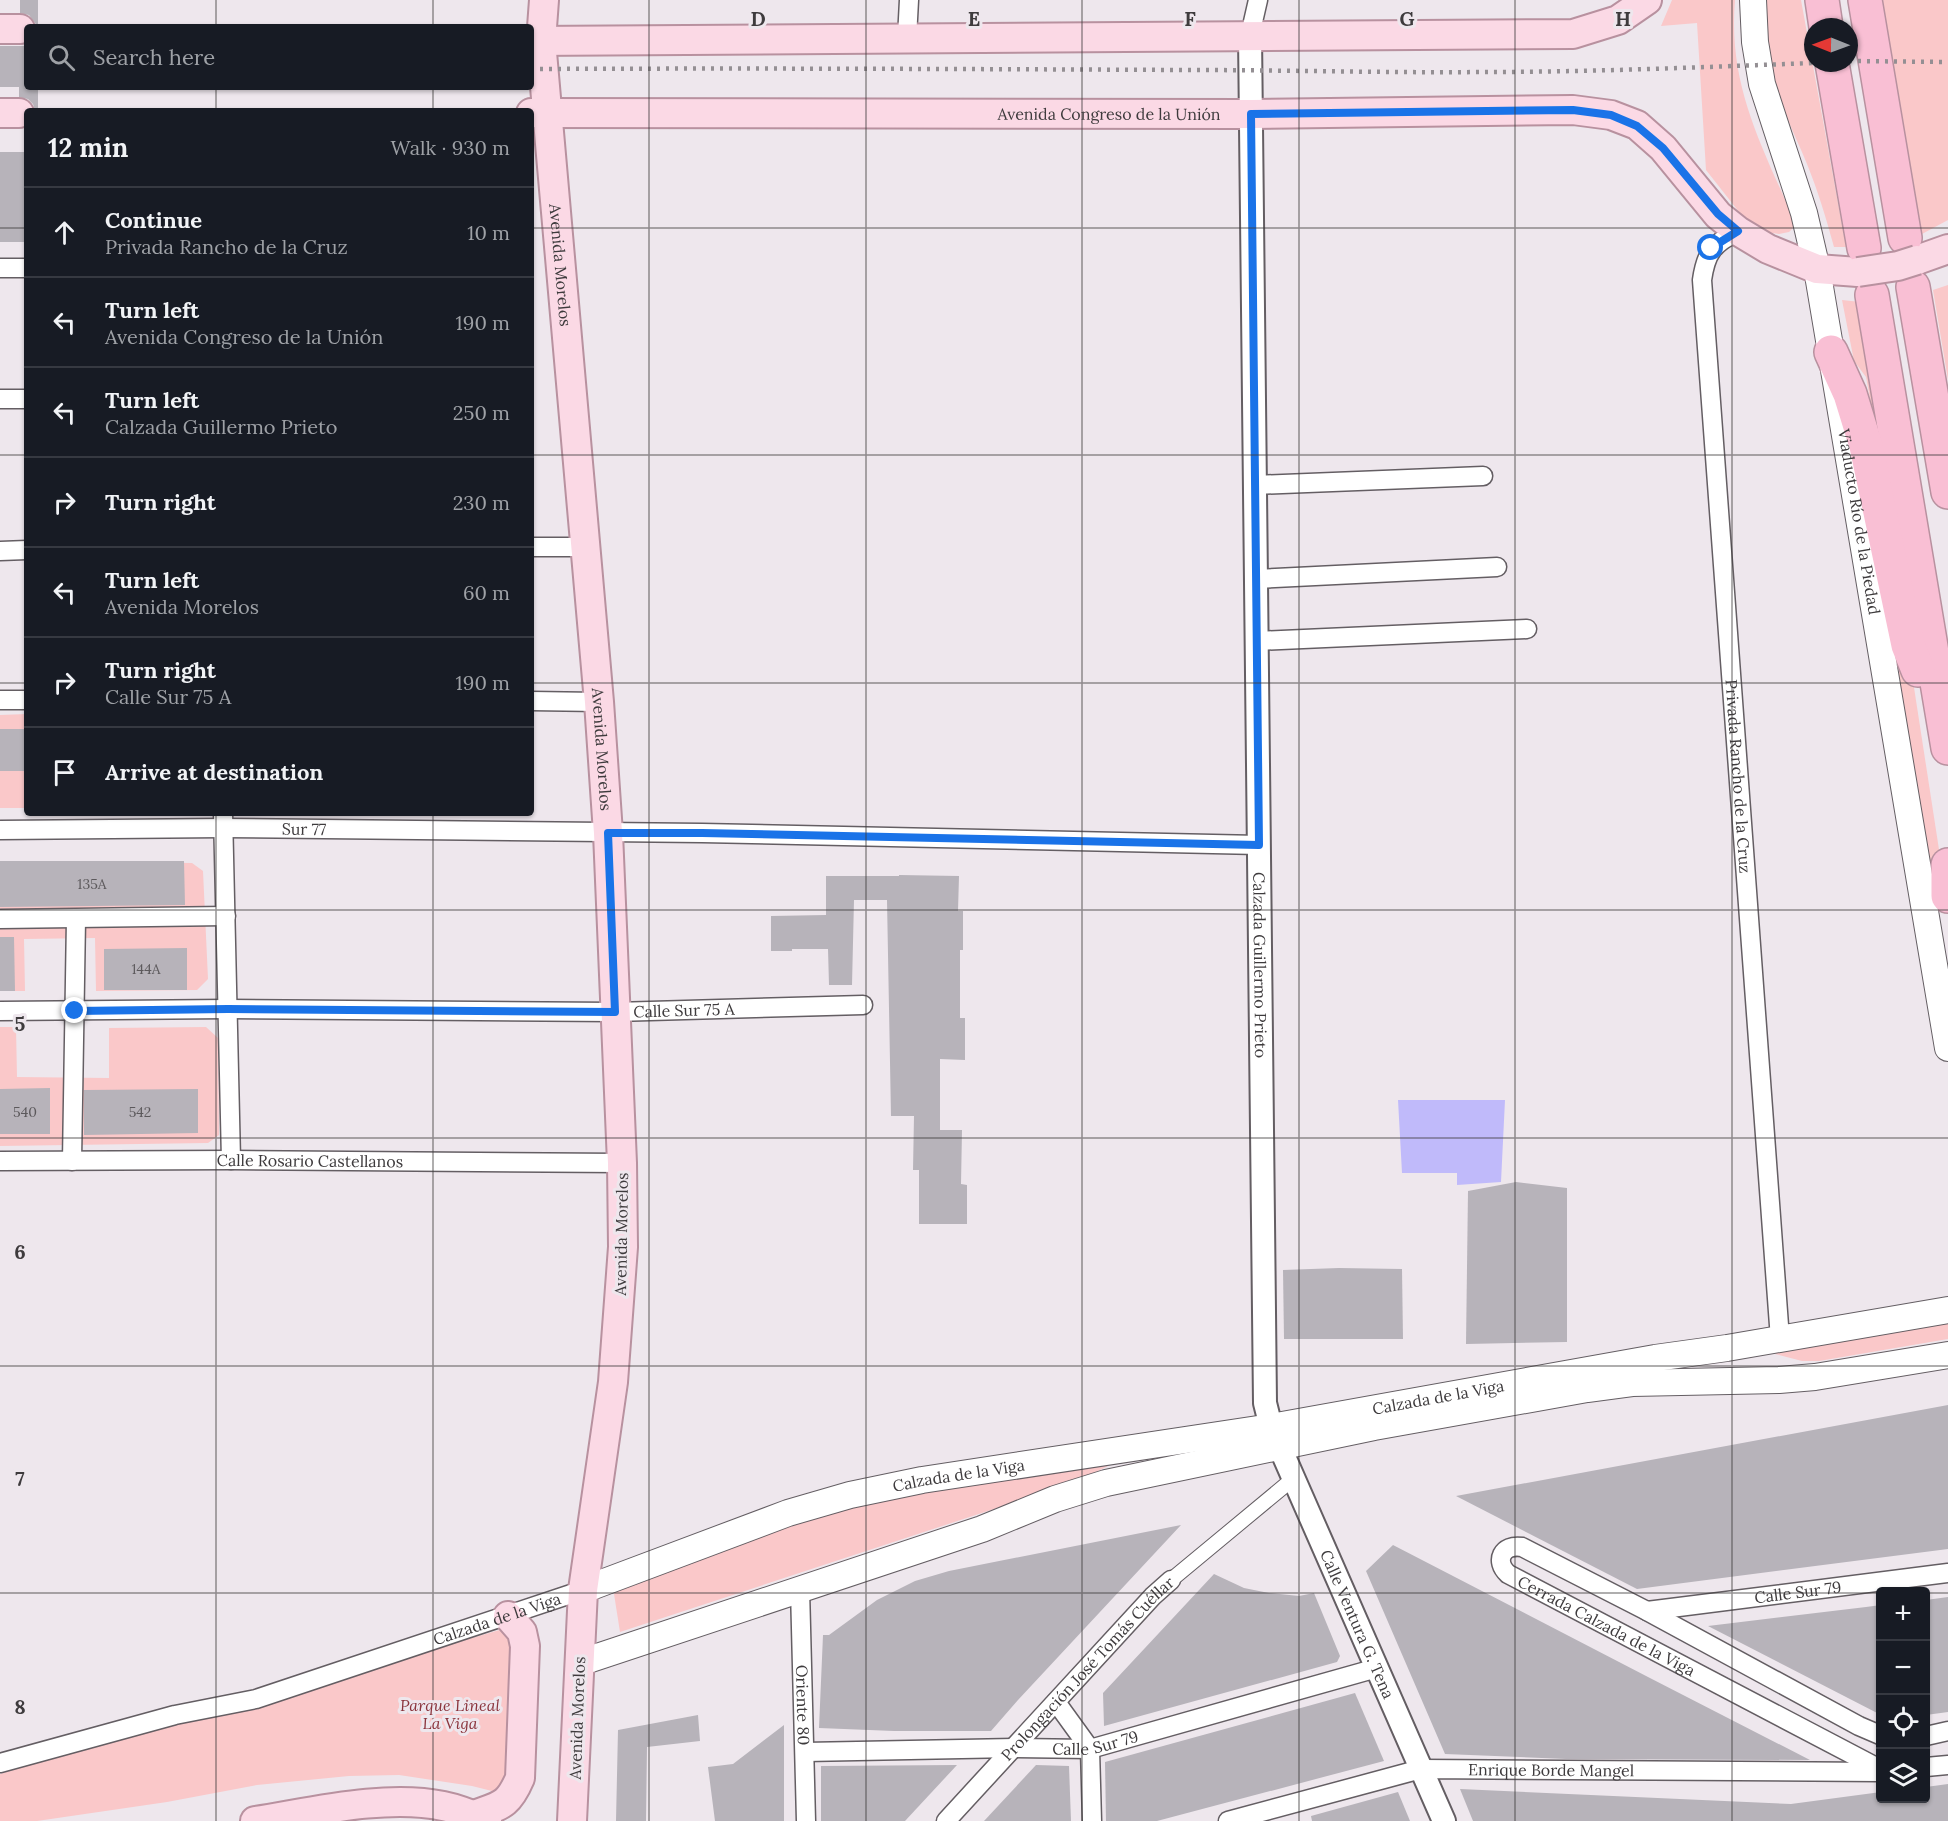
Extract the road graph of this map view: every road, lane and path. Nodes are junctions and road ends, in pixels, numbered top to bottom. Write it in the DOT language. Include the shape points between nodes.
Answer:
graph roads {
  1 [pos="544,0"];
  2 [pos="909,0"];
  3 [pos="1258,0"];
  4 [pos="1647,0"];
  5 [pos="1753,0"];
  6 [pos="1822,0"];
  7 [pos="1865,0"];
  8 [pos="1825,18"];
  9 [pos="1250,35"];
  10 [pos="907,38"];
  11 [pos="536,41"];
  12 [pos="1833,72"];
  13 [pos="539,113"];
  14 [pos="1251,114"];
  15 [pos="1738,231"];
  16 [pos="1948,249"];
  17 [pos="1912,262"];
  18 [pos="0,268"];
  19 [pos="24,268"];
  20 [pos="1817,269"];
  21 [pos="1865,272"];
  22 [pos="1831,352"];
  23 [pos="0,399"];
  24 [pos="24,399"];
  25 [pos="1483,476"];
  26 [pos="1255,485"];
  27 [pos="1948,492"];
  28 [pos="534,547"];
  29 [pos="586,547"];
  30 [pos="24,550"];
  31 [pos="0,551"];
  32 [pos="1497,567"];
  33 [pos="1256,579"];
  34 [pos="1527,629"];
  35 [pos="1257,640"];
  36 [pos="0,700"];
  37 [pos="24,700"];
  38 [pos="534,701"];
  39 [pos="598,702"];
  40 [pos="1942,710"];
  41 [pos="1948,748"];
  42 [pos="223,820"];
  43 [pos="0,830"];
  44 [pos="608,833"];
  45 [pos="1259,845"];
  46 [pos="1948,865"];
  47 [pos="1948,896"];
  48 [pos="226,916"];
  49 [pos="0,919"];
  50 [pos="76,919"];
  51 [pos="863,1005"];
  52 [pos="228,1009"];
  53 [pos="0,1011"];
  54 [pos="75,1011"];
  55 [pos="615,1012"];
  56 [pos="1948,1048"];
  57 [pos="231,1160"];
  58 [pos="0,1161"];
  59 [pos="72,1161"];
  60 [pos="622,1163"];
  61 [pos="1948,1311"];
  62 [pos="1780,1339"];
  63 [pos="1948,1355"];
  64 [pos="1633,1362"];
  65 [pos="1713,1381"];
  66 [pos="1275,1437"];
  67 [pos="1172,1443"];
  68 [pos="1294,1478"];
  69 [pos="1055,1499"];
  70 [pos="1948,1573"];
  71 [pos="1171,1580"];
  72 [pos="800,1589"];
  73 [pos="583,1590"];
  74 [pos="1647,1611"];
  75 [pos="508,1616"];
  76 [pos="579,1663"];
  77 [pos="1377,1668"];
  78 [pos="1056,1702"];
  79 [pos="1948,1731"];
  80 [pos="1876,1733"];
  81 [pos="1930,1735"];
  82 [pos="1014,1748"];
  83 [pos="1090,1749"];
  84 [pos="805,1752"];
  85 [pos="0,1763"];
  86 [pos="1948,1765"];
  87 [pos="1876,1767"];
  88 [pos="1930,1767"];
  89 [pos="1421,1769"];
  90 [pos="1876,1770"];
  91 [pos="480,1818"];
  92 [pos="255,1821"];
  93 [pos="572,1821"];
  94 [pos="806,1821"];
  95 [pos="946,1821"];
  96 [pos="1092,1821"];
  97 [pos="1228,1821"];
  98 [pos="1444,1821"];
  1 -- 11 [label="main road, Avenida Morelos"];
  2 -- 10 [label="street"];
  3 -- 9 [label="street"];
  4 -- 9 [label="main road" via="1618,20 1573,34"];
  5 -- 20 [label="main road, Viaducto Río de la Piedad" via="1762,84 1804,213"];
  6 -- 8 [label="highway"];
  7 -- 17 [label="highway"];
  9 -- 10 [label="main road"];
  9 -- 14 [label="street, Calzada Guillermo Prieto"];
  10 -- 11 [label="main road"];
  11 -- 13 [label="main road, Avenida Morelos"];
  12 -- 21 [label="highway"];
  13 -- 14 [label="main road, Avenida Congreso de la Unión"];
  13 -- 29 [label="main road, Avenida Morelos"];
  14 -- 15 [label="main road, Avenida Congreso de la Unión" via="1573,110 1611,115 1637,126 1663,148 1718,214"];
  14 -- 26 [label="street, Calzada Guillermo Prieto"];
  15 -- 20 [label="main road, Avenida Congreso de la Unión" via="1768,249"];
  15 -- 62 [label="street, Privada Rancho de la Cruz" via="1711,248 1702,280"];
  16 -- 17 [label="main road, Avenida Congreso de la Unión"];
  17 -- 21 [label="main road, Avenida Congreso de la Unión, bridge"];
  17 -- 27 [label="highway"];
  18 -- 19 [label="street"];
  20 -- 21 [label="main road, Avenida Congreso de la Unión"];
  20 -- 22 [label="main road, Viaducto Río de la Piedad"];
  21 -- 40 [label="highway"];
  22 -- 40 [label="highway" via="1850,394 1866,446 1908,645"];
  22 -- 56 [label="main road, Viaducto Río de la Piedad"];
  23 -- 24 [label="street"];
  25 -- 26 [label="street"];
  26 -- 33 [label="street, Calzada Guillermo Prieto"];
  28 -- 29 [label="street"];
  29 -- 39 [label="main road, Avenida Morelos"];
  30 -- 31 [label="street"];
  32 -- 33 [label="street"];
  33 -- 35 [label="street, Calzada Guillermo Prieto"];
  34 -- 35 [label="street"];
  35 -- 45 [label="street, Calzada Guillermo Prieto"];
  36 -- 37 [label="street"];
  38 -- 39 [label="street"];
  39 -- 44 [label="main road, Avenida Morelos"];
  40 -- 41 [label="highway"];
  42 -- 43 [label="street, Sur 77"];
  42 -- 44 [label="street, Sur 77"];
  42 -- 48 [label="street"];
  44 -- 45 [label="street, Sur 77"];
  44 -- 55 [label="main road, Avenida Morelos"];
  45 -- 66 [label="street, Calzada Guillermo Prieto" via="1265,1403"];
  46 -- 47 [label="highway"];
  48 -- 50 [label="street"];
  48 -- 52 [label="street"];
  49 -- 50 [label="street"];
  50 -- 54 [label="street"];
  51 -- 55 [label="street, Calle Sur 75 A"];
  52 -- 54 [label="street, Calle Sur 75 A"];
  52 -- 55 [label="street, Calle Sur 75 A"];
  52 -- 57 [label="street"];
  53 -- 54 [label="street, Calle Sur 75 A"];
  54 -- 59 [label="street"];
  55 -- 60 [label="main road, Avenida Morelos"];
  57 -- 59 [label="street, Calle Rosario Castellanos"];
  57 -- 60 [label="street, Calle Rosario Castellanos"];
  58 -- 59 [label="street, Calle Rosario Castellanos"];
  60 -- 73 [label="main road, Avenida Morelos" via="623,1247 614,1382"];
  61 -- 62 [label="main road, Calzada de la Viga"];
  62 -- 64 [label="main road, Calzada de la Viga"];
  63 -- 65 [label="main road, Calzada de la Viga" via="1815,1377"];
  64 -- 65 [label="main road" via="1682,1369"];
  64 -- 66 [label="main road, Calzada de la Viga"];
  65 -- 66 [label="main road, Calzada de la Viga" via="1632,1383 1374,1427"];
  66 -- 67 [label="main road, Calzada de la Viga"];
  66 -- 68 [label="street, Calle Ventura G. Tena"];
  66 -- 69 [label="main road, Calzada de la Viga"];
  67 -- 69 [label="main road" via="1083,1482"];
  67 -- 73 [label="main road, Calzada de la Viga" via="922,1480 850,1495 788,1513"];
  68 -- 71 [label="street, Prolongación José Tomás Cuéllar"];
  68 -- 77 [label="street, Calle Ventura G. Tena"];
  69 -- 72 [label="main road, Calzada de la Viga" via="982,1529"];
  70 -- 74 [label="street, Calle Sur 79"];
  71 -- 78 [label="street, Prolongación José Tomás Cuéllar"];
  72 -- 76 [label="main road, Calzada de la Viga"];
  72 -- 84 [label="street, Oriente 80"];
  73 -- 75 [label="street, Calzada de la Viga"];
  73 -- 76 [label="main road, Avenida Morelos"];
  74 -- 80 [label="street, Cerrada Calzada de la Viga"];
  74 -- 87 [label="street, Cerrada Calzada de la Viga" via="1522,1547 1507,1548 1502,1554 1500,1562 1508,1574"];
  75 -- 85 [label="street, Calzada de la Viga" via="256,1699 175,1714"];
  75 -- 91 [label="main road" via="522,1632 525,1646 520,1778 513,1795"];
  76 -- 93 [label="main road, Avenida Morelos"];
  77 -- 83 [label="street, Calle Sur 79"];
  77 -- 89 [label="street, Calle Ventura G. Tena"];
  78 -- 82 [label="street, Prolongación José Tomás Cuéllar"];
  78 -- 83 [label="street"];
  79 -- 81 [label="street"];
  82 -- 83 [label="street, Calle Sur 79"];
  82 -- 84 [label="street, Calle Sur 79"];
  82 -- 95 [label="street, Prolongación José Tomás Cuéllar"];
  83 -- 96 [label="street"];
  84 -- 94 [label="street, Oriente 80"];
  86 -- 88 [label="street"];
  89 -- 90 [label="street, Enrique Borde Mangel"];
  89 -- 97 [label="street, Enrique Borde Mangel"];
  89 -- 98 [label="street, Calle Ventura G. Tena"];
  91 -- 92 [label="main road" via="443,1806 373,1803"];
}
